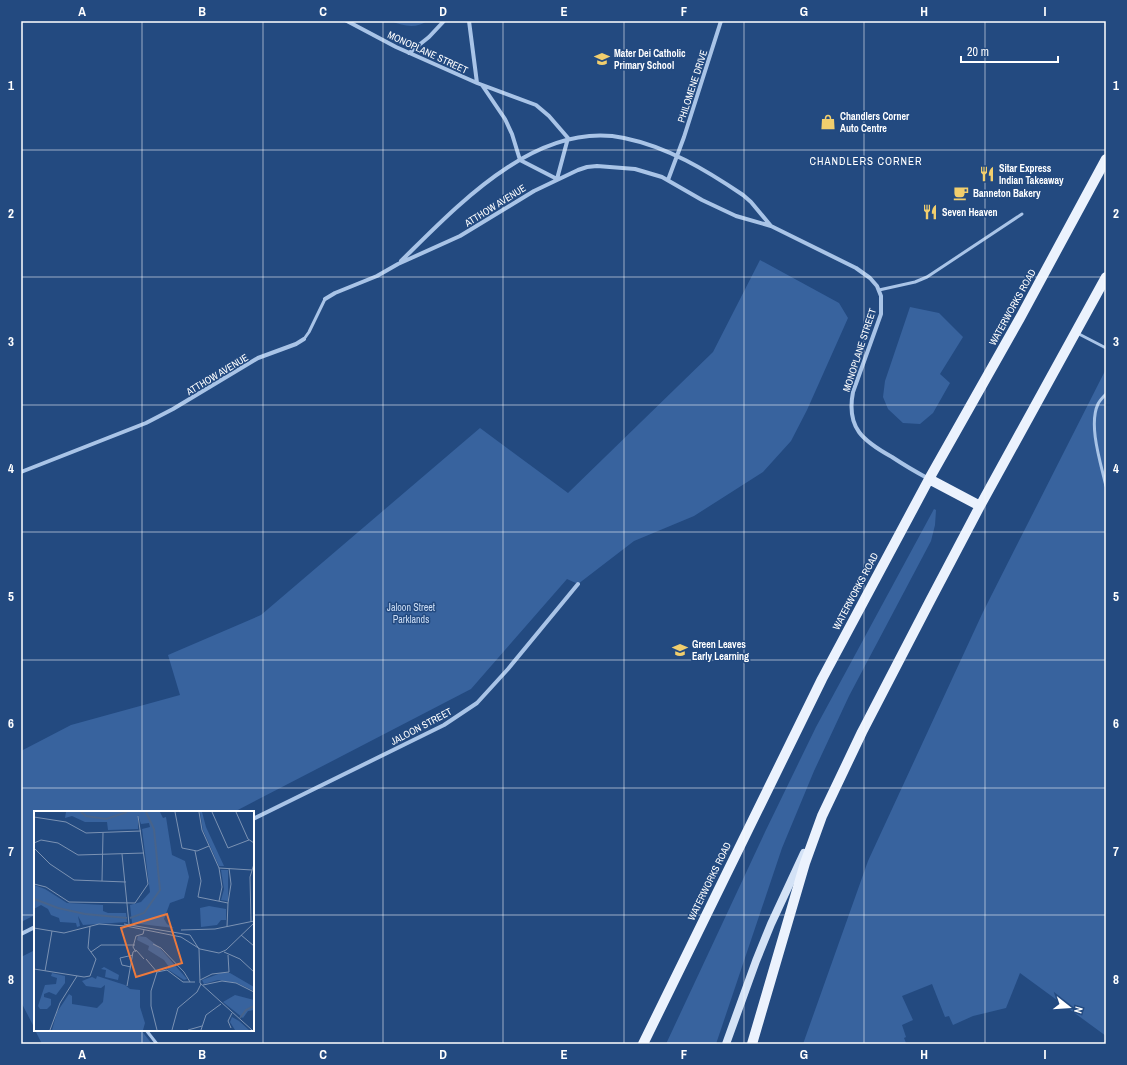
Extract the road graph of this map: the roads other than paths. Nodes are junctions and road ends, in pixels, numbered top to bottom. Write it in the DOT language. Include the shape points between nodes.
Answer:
graph roads {
  1 [pos="347,21"];
  2 [pos="444,21"];
  3 [pos="469,21"];
  4 [pos="721,21"];
  5 [pos="409,53"];
  6 [pos="477,83"];
  7 [pos="482,85"];
  8 [pos="568,138"];
  9 [pos="677,156"];
  10 [pos="1106,159"];
  11 [pos="520,160"];
  12 [pos="1102,178"];
  13 [pos="557,179"];
  14 [pos="668,180"];
  15 [pos="1022,214"];
  16 [pos="771,226"];
  17 [pos="398,264"];
  18 [pos="1106,276"];
  19 [pos="879,290"];
  20 [pos="326,299"];
  21 [pos="1076,332"];
  22 [pos="304,339"];
  23 [pos="1106,348"];
  24 [pos="1106,394"];
  25 [pos="21,472"];
  26 [pos="929,479"];
  27 [pos="1106,486"];
  28 [pos="980,506"];
  29 [pos="578,584"];
  30 [pos="822,816"];
  31 [pos="254,819"];
  32 [pos="34,928"];
  33 [pos="21,934"];
  34 [pos="147,1031"];
  35 [pos="157,1044"];
  36 [pos="643,1044"];
  37 [pos="726,1044"];
  38 [pos="752,1044"];
  1 -- 5 [label="street, MONOPLANE STREET"];
  2 -- 5 [label="street"];
  3 -- 6 [label="street"];
  4 -- 9 [label="street, PHILOMENE DRIVE"];
  5 -- 6 [label="street, MONOPLANE STREET"];
  6 -- 7 [label="street, MONOPLANE STREET"];
  7 -- 8 [label="street, MONOPLANE STREET" via="536,105"];
  7 -- 11 [label="street" via="509,127"];
  8 -- 9 [label="street" via="596,135 623,138"];
  8 -- 11 [label="street"];
  8 -- 13 [label="street"];
  9 -- 14 [label="street, PHILOMENE DRIVE"];
  9 -- 16 [label="street" via="743,195"];
  10 -- 12 [label="main road, WATERWORKS ROAD"];
  11 -- 13 [label="street"];
  11 -- 17 [label="street, ATTHOW AVENUE" via="492,178 447,215"];
  12 -- 26 [label="main road, WATERWORKS ROAD"];
  13 -- 14 [label="street" via="582,168 597,166 635,169"];
  13 -- 17 [label="street, ATTHOW AVENUE" via="472,230"];
  14 -- 16 [label="street" via="736,216"];
  15 -- 19 [label="lane" via="927,277"];
  16 -- 19 [label="street" via="862,271"];
  17 -- 20 [label="street, ATTHOW AVENUE"];
  18 -- 21 [label="main road"];
  19 -- 26 [label="street, MONOPLANE STREET" via="881,314 853,392 853,419 867,442"];
  20 -- 22 [label="lane, ATTHOW AVENUE"];
  21 -- 23 [label="lane"];
  21 -- 28 [label="main road"];
  22 -- 25 [label="street, ATTHOW AVENUE" via="258,358 146,423"];
  24 -- 27 [label="lane" via="1098,404 1095,416 1096,441"];
  26 -- 28 [label="main road"];
  26 -- 36 [label="main road, WATERWORKS ROAD" via="822,679"];
  28 -- 30 [label="main road" via="862,732"];
  29 -- 31 [label="street, JALOON STREET" via="477,703 444,725"];
  30 -- 37 [label="main road" via="771,924"];
  30 -- 38 [label="main road" via="805,863"];
  32 -- 33 [label="street"];
  34 -- 35 [label="lane"];
}
